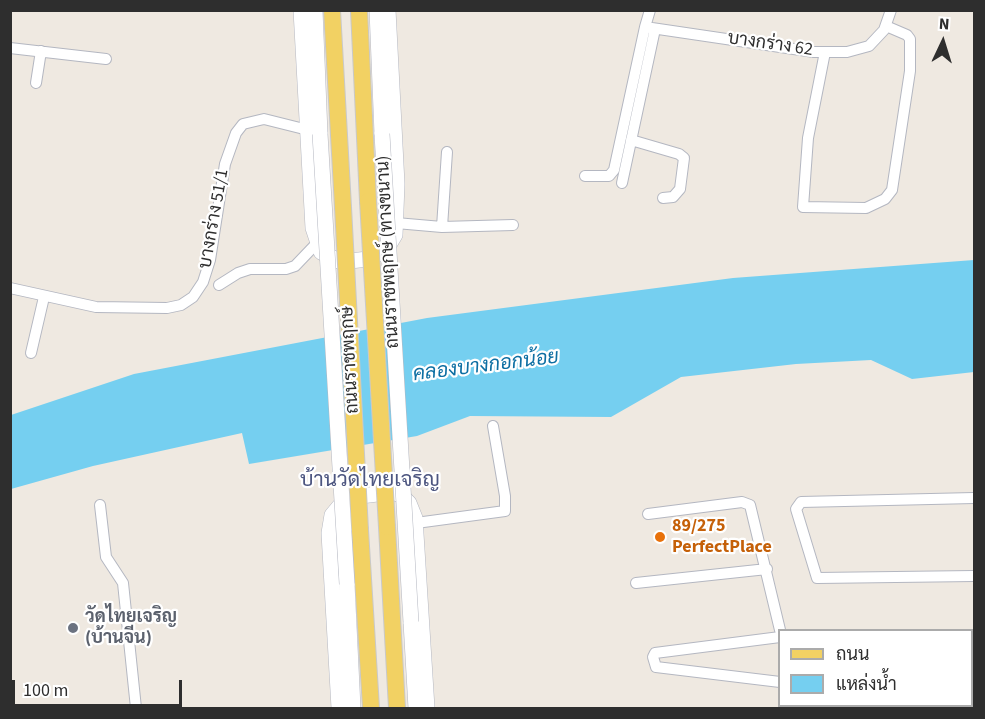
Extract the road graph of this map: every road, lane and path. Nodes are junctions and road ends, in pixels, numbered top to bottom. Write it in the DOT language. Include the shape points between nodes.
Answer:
graph roads {
  1 [pos="301,10"];
  2 [pos="315,10"];
  3 [pos="332,10"];
  4 [pos="360,10"];
  5 [pos="377,10"];
  6 [pos="388,10"];
  7 [pos="650,10"];
  8 [pos="891,10"];
  9 [pos="886,26"];
  10 [pos="650,28"];
  11 [pos="10,48"];
  12 [pos="41,51"];
  13 [pos="825,52"];
  14 [pos="106,59"];
  15 [pos="36,83"];
  16 [pos="314,132"];
  17 [pos="631,140"];
  18 [pos="447,152"];
  19 [pos="585,176"];
  20 [pos="622,183"];
  21 [pos="663,198"];
  22 [pos="396,224"];
  23 [pos="513,225"];
  24 [pos="442,227"];
  25 [pos="317,243"];
  26 [pos="219,285"];
  27 [pos="10,288"];
  28 [pos="45,297"];
  29 [pos="31,353"];
  30 [pos="493,426"];
  31 [pos="975,498"];
  32 [pos="100,505"];
  33 [pos="648,514"];
  34 [pos="416,523"];
  35 [pos="767,569"];
  36 [pos="975,576"];
  37 [pos="636,583"];
  38 [pos="780,629"];
  39 [pos="778,637"];
  40 [pos="778,682"];
  41 [pos="136,708"];
  42 [pos="339,708"];
  43 [pos="353,708"];
  44 [pos="371,708"];
  45 [pos="397,708"];
  46 [pos="416,708"];
  47 [pos="427,708"];
  1 -- 16 [label="main road"];
  2 -- 16 [label="main road"];
  3 -- 44 [label="main road, ถนนราชพฤกษ์, bridge"];
  4 -- 45 [label="main road, ถนนราชพฤกษ์, bridge"];
  5 -- 46 [label="main road, ถนนราชพฤกษ์ (ทางขนาน), bridge"];
  6 -- 22 [label="main road"];
  7 -- 10 [label="street"];
  8 -- 9 [label="street, บางกร่าง 62"];
  9 -- 13 [label="street, บางกร่าง 62" via="869,46"];
  9 -- 13 [label="street" via="910,39 910,71 892,190 885,199 866,208 803,206 808,138"];
  10 -- 13 [label="street, บางกร่าง 62"];
  10 -- 17 [label="street"];
  10 -- 19 [label="street" via="614,170 609,176"];
  11 -- 12 [label="street"];
  12 -- 14 [label="street"];
  12 -- 15 [label="street"];
  16 -- 25 [label="main road" via="313,228"];
  16 -- 28 [label="street, บางกร่าง 51/1" via="264,118 243,124 228,151 210,260 193,297 181,305 96,307"];
  16 -- 43 [label="main road, bridge"];
  17 -- 20 [label="street"];
  17 -- 21 [label="street" via="684,158 680,189"];
  18 -- 24 [label="street"];
  22 -- 24 [label="street"];
  22 -- 25 [label="main road" via="389,245 368,259 340,262 321,252"];
  23 -- 24 [label="street"];
  25 -- 26 [label="street" via="295,266 250,269"];
  27 -- 28 [label="street, บางกร่าง 51/1"];
  28 -- 29 [label="street"];
  30 -- 34 [label="street" via="505,511"];
  31 -- 36 [label="street" via="801,502 796,509 817,578"];
  32 -- 41 [label="street" via="106,557 123,583"];
  33 -- 35 [label="street" via="747,503"];
  34 -- 42 [label="main road" via="409,503 393,492 353,497 332,515 329,533"];
  34 -- 47 [label="main road"];
  35 -- 37 [label="street"];
  35 -- 38 [label="street"];
  39 -- 40 [label="street" via="655,653 653,657 656,667"];
}
